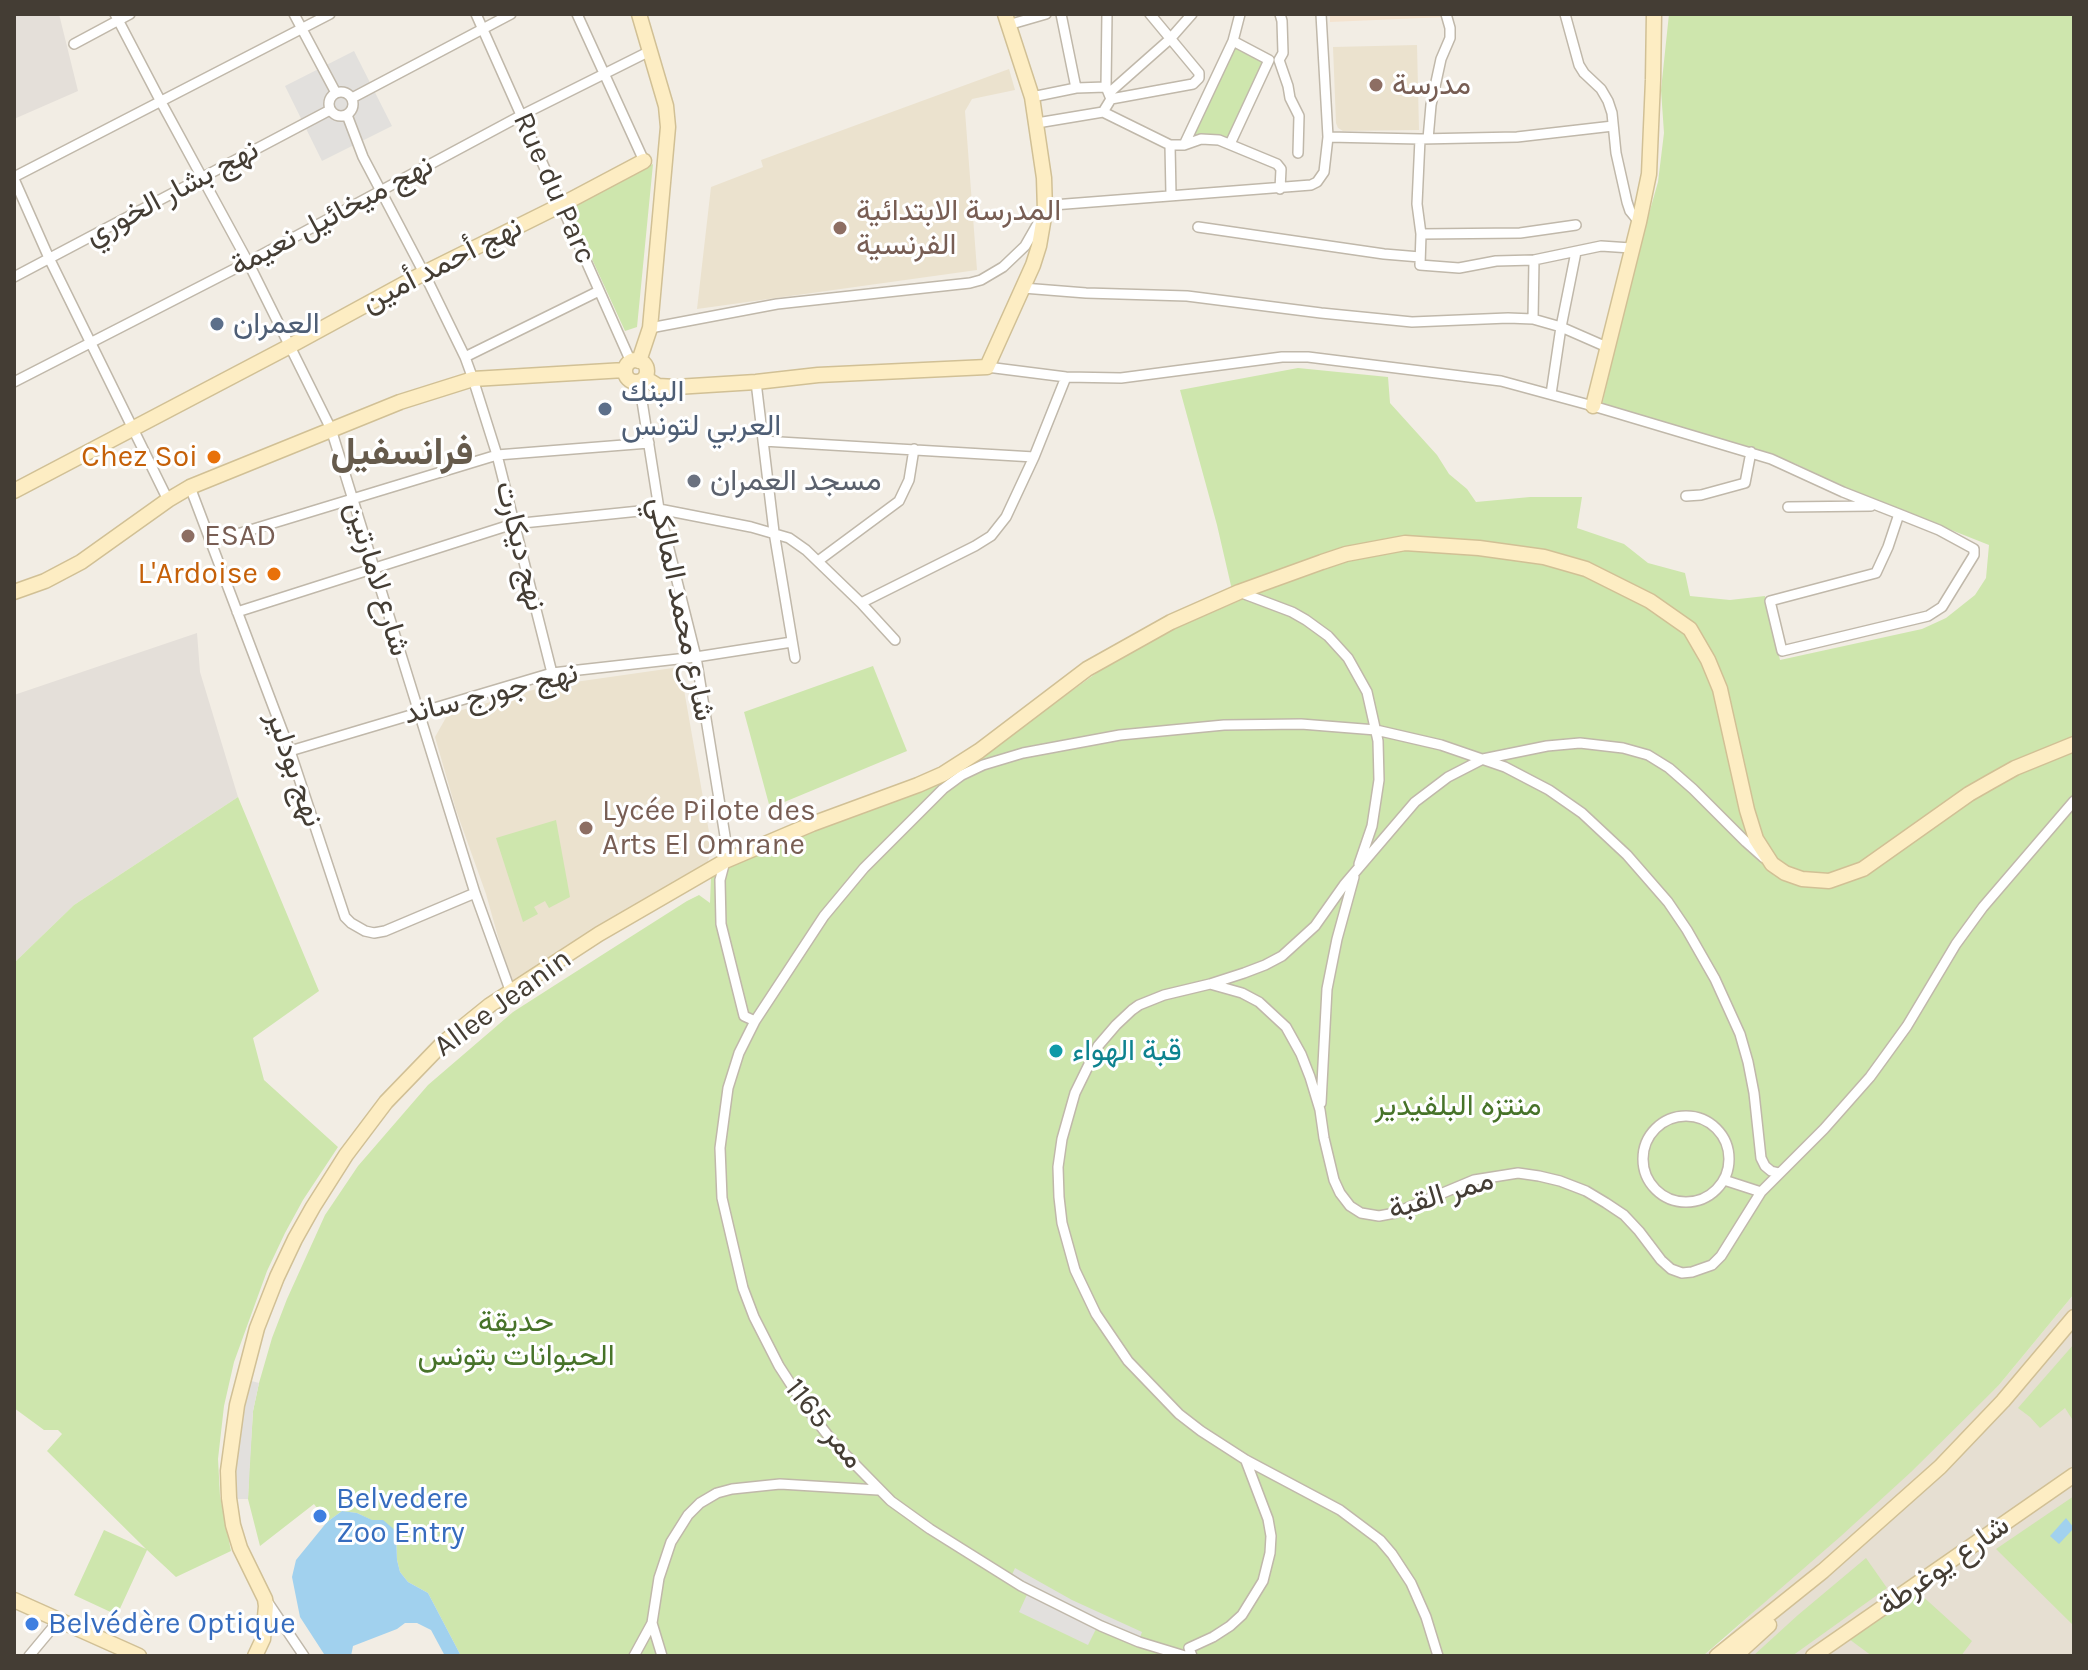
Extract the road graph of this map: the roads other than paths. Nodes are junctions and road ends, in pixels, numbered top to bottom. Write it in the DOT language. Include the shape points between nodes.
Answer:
graph roads {
  1 [pos="130,14"];
  2 [pos="294,14"];
  3 [pos="330,14"];
  4 [pos="476,14"];
  5 [pos="511,14"];
  6 [pos="577,14"];
  7 [pos="639,14"];
  8 [pos="1046,14"];
  9 [pos="1061,14"];
  10 [pos="1107,14"];
  11 [pos="1150,14"];
  12 [pos="1192,14"];
  13 [pos="1240,14"];
  14 [pos="1280,14"];
  15 [pos="1321,14"];
  16 [pos="1446,14"];
  17 [pos="1565,14"];
  18 [pos="1654,14"];
  19 [pos="117,17"];
  20 [pos="1007,20"];
  21 [pos="302,28"];
  22 [pos="483,29"];
  23 [pos="1170,39"];
  24 [pos="1233,41"];
  25 [pos="74,44"];
  26 [pos="650,51"];
  27 [pos="1274,60"];
  28 [pos="604,75"];
  29 [pos="1199,78"];
  30 [pos="1215,81"];
  31 [pos="1076,88"];
  32 [pos="336,93"];
  33 [pos="1109,93"];
  34 [pos="1032,97"];
  35 [pos="352,98"];
  36 [pos="161,102"];
  37 [pos="330,110"];
  38 [pos="1103,112"];
  39 [pos="347,115"];
  40 [pos="522,115"];
  41 [pos="1037,123"];
  42 [pos="1613,126"];
  43 [pos="1328,137"];
  44 [pos="1424,139"];
  45 [pos="1230,144"];
  46 [pos="1170,145"];
  47 [pos="1184,145"];
  48 [pos="1298,153"];
  49 [pos="644,161"];
  50 [pos="14,178"];
  51 [pos="201,178"];
  52 [pos="1280,189"];
  53 [pos="381,190"];
  54 [pos="1171,195"];
  55 [pos="561,205"];
  56 [pos="1045,211"];
  57 [pos="1639,222"];
  58 [pos="1576,225"];
  59 [pos="1198,227"];
  60 [pos="1421,234"];
  61 [pos="1631,248"];
  62 [pos="1576,252"];
  63 [pos="1420,257"];
  64 [pos="49,258"];
  65 [pos="1534,260"];
  66 [pos="248,262"];
  67 [pos="424,273"];
  68 [pos="14,277"];
  69 [pos="1023,288"];
  70 [pos="599,291"];
  71 [pos="1533,319"];
  72 [pos="1561,327"];
  73 [pos="650,328"];
  74 [pos="89,342"];
  75 [pos="290,346"];
  76 [pos="1609,348"];
  77 [pos="465,357"];
  78 [pos="632,364"];
  79 [pos="987,367"];
  80 [pos="1066,377"];
  81 [pos="473,379"];
  82 [pos="642,380"];
  83 [pos="14,382"];
  84 [pos="756,382"];
  85 [pos="1551,394"];
  86 [pos="1593,406"];
  87 [pos="132,429"];
  88 [pos="331,429"];
  89 [pos="763,441"];
  90 [pos="649,443"];
  91 [pos="914,449"];
  92 [pos="1751,452"];
  93 [pos="497,455"];
  94 [pos="1034,457"];
  95 [pos="190,487"];
  96 [pos="14,491"];
  97 [pos="1686,496"];
  98 [pos="352,498"];
  99 [pos="168,500"];
  100 [pos="1879,506"];
  101 [pos="1788,507"];
  102 [pos="659,509"];
  103 [pos="1899,514"];
  104 [pos="513,524"];
  105 [pos="774,532"];
  106 [pos="211,542"];
  107 [pos="818,561"];
  108 [pos="374,569"];
  109 [pos="14,592"];
  110 [pos="1239,592"];
  111 [pos="861,603"];
  112 [pos="237,612"];
  113 [pos="895,640"];
  114 [pos="792,642"];
  115 [pos="696,657"];
  116 [pos="795,658"];
  117 [pos="552,673"];
  118 [pos="419,711"];
  119 [pos="1376,730"];
  120 [pos="2074,744"];
  121 [pos="290,751"];
  122 [pos="1483,759"];
  123 [pos="960,770"];
  124 [pos="2074,801"];
  125 [pos="725,836"];
  126 [pos="745,852"];
  127 [pos="725,861"];
  128 [pos="1772,864"];
  129 [pos="1355,872"];
  130 [pos="475,893"];
  131 [pos="1210,984"];
  132 [pos="510,990"];
  133 [pos="755,1021"];
  134 [pos="1320,1110"];
  135 [pos="1779,1173"];
  136 [pos="1724,1180"];
  137 [pos="1761,1192"];
  138 [pos="2074,1317"];
  139 [pos="1246,1460"];
  140 [pos="2074,1475"];
  141 [pos="878,1490"];
  142 [pos="1823,1571"];
  143 [pos="265,1599"];
  144 [pos="14,1600"];
  145 [pos="59,1620"];
  146 [pos="652,1623"];
  147 [pos="1744,1635"];
  148 [pos="1739,1654"];
  149 [pos="29,1656"];
  150 [pos="139,1656"];
  151 [pos="255,1656"];
  152 [pos="304,1656"];
  153 [pos="634,1656"];
  154 [pos="662,1656"];
  155 [pos="1185,1656"];
  156 [pos="1192,1656"];
  157 [pos="1438,1656"];
  158 [pos="1717,1656"];
  159 [pos="1813,1656"];
  1 -- 19 [label="street"];
  2 -- 21 [label="street"];
  3 -- 21 [label="street"];
  4 -- 22 [label="street, Rue du Parc"];
  5 -- 22 [label="street"];
  6 -- 28 [label="street, نهج أحمد أمين"];
  7 -- 26 [label="street"];
  8 -- 20 [label="street"];
  9 -- 31 [label="street"];
  10 -- 33 [label="street"];
  11 -- 23 [label="street"];
  12 -- 23 [label="street"];
  13 -- 24 [label="street"];
  14 -- 27 [label="street" via="1283,53"];
  15 -- 43 [label="street"];
  16 -- 44 [label="street" via="1450,38"];
  17 -- 42 [label="street" via="1579,65 1608,101"];
  18 -- 57 [label="street" via="1649,174"];
  19 -- 25 [label="street"];
  19 -- 36 [label="street, شارع لامارتين"];
  20 -- 34 [label="street"];
  21 -- 32 [label="street"];
  21 -- 36 [label="street"];
  22 -- 35 [label="street"];
  22 -- 40 [label="street, Rue du Parc"];
  23 -- 29 [label="street"];
  23 -- 33 [label="street"];
  24 -- 27 [label="street"];
  24 -- 30 [label="street"];
  26 -- 28 [label="street, نهج ميخائيل نعيمة"];
  26 -- 73 [label="street" via="668,127"];
  27 -- 45 [label="street"];
  27 -- 48 [label="street" via="1299,116"];
  28 -- 40 [label="street, نهج ميخائيل نعيمة"];
  28 -- 49 [label="street, نهج أحمد أمين"];
  29 -- 30 [label="street"];
  29 -- 33 [label="street" via="1193,84"];
  30 -- 47 [label="street"];
  31 -- 33 [label="street"];
  31 -- 34 [label="street"];
  32 -- 35 [label="street"];
  32 -- 37 [label="street"];
  33 -- 38 [label="street"];
  34 -- 41 [label="street"];
  35 -- 39 [label="street"];
  36 -- 50 [label="street"];
  36 -- 51 [label="street, شارع لامارتين"];
  37 -- 39 [label="street"];
  37 -- 51 [label="street, نهج بشار الخوري"];
  38 -- 41 [label="street"];
  38 -- 46 [label="street"];
  39 -- 53 [label="street, نهج ديكارت"];
  40 -- 53 [label="street, نهج ميخائيل نعيمة"];
  40 -- 55 [label="street, Rue du Parc"];
  41 -- 56 [label="street"];
  42 -- 44 [label="street" via="1517,137"];
  42 -- 57 [label="street" via="1627,202"];
  43 -- 44 [label="street"];
  43 -- 52 [label="street" via="1324,172 1317,182"];
  44 -- 60 [label="street" via="1417,204"];
  45 -- 47 [label="street" via="1201,139"];
  45 -- 52 [label="street" via="1279,165"];
  46 -- 47 [label="street"];
  46 -- 54 [label="street"];
  49 -- 55 [label="street, نهج أحمد أمين"];
  50 -- 64 [label="street"];
  51 -- 64 [label="street, نهج بشار الخوري"];
  51 -- 66 [label="street, شارع لامارتين"];
  52 -- 54 [label="street"];
  53 -- 66 [label="street, نهج ميخائيل نعيمة"];
  53 -- 67 [label="street, نهج ديكارت"];
  54 -- 56 [label="street" via="1053,205"];
  55 -- 67 [label="street, نهج أحمد أمين"];
  55 -- 70 [label="street, Rue du Parc"];
  56 -- 69 [label="street"];
  56 -- 73 [label="street" via="1025,246 981,280 777,304"];
  57 -- 61 [label="street"];
  58 -- 60 [label="street" via="1520,233"];
  59 -- 63 [label="street"];
  60 -- 63 [label="street"];
  61 -- 62 [label="street" via="1601,246"];
  61 -- 76 [label="street"];
  62 -- 65 [label="street"];
  62 -- 72 [label="street"];
  63 -- 65 [label="street" via="1421,266 1459,268"];
  64 -- 68 [label="street, نهج بشار الخوري"];
  64 -- 74 [label="street"];
  65 -- 71 [label="street"];
  66 -- 74 [label="street, نهج ميخائيل نعيمة"];
  66 -- 75 [label="street, شارع لامارتين"];
  67 -- 75 [label="street, نهج أحمد أمين"];
  67 -- 77 [label="street, نهج ديكارت"];
  69 -- 71 [label="street" via="1187,296 1412,322"];
  69 -- 79 [label="street"];
  70 -- 77 [label="street"];
  70 -- 78 [label="street, Rue du Parc"];
  71 -- 72 [label="street"];
  72 -- 76 [label="street"];
  72 -- 85 [label="street"];
  73 -- 78 [label="street"];
  74 -- 83 [label="street, نهج ميخائيل نعيمة"];
  74 -- 87 [label="street"];
  75 -- 87 [label="street, نهج أحمد أمين"];
  75 -- 88 [label="street, شارع لامارتين"];
  76 -- 86 [label="street"];
  77 -- 81 [label="street, نهج ديكارت"];
  78 -- 81 [label="street"];
  78 -- 82 [label="street" via="629,379"];
  79 -- 80 [label="street"];
  79 -- 84 [label="street"];
  80 -- 85 [label="street" via="1121,378 1308,357 1501,381"];
  80 -- 94 [label="street"];
  81 -- 88 [label="street"];
  81 -- 93 [label="street, نهج ديكارت"];
  82 -- 84 [label="street" via="665,387"];
  82 -- 90 [label="street, شارع محمد المالكي"];
  84 -- 89 [label="street"];
  85 -- 86 [label="street"];
  86 -- 92 [label="street"];
  87 -- 96 [label="street, نهج أحمد أمين"];
  87 -- 99 [label="street"];
  88 -- 95 [label="street"];
  88 -- 98 [label="street, شارع لامارتين"];
  89 -- 91 [label="street"];
  89 -- 105 [label="street"];
  90 -- 93 [label="street"];
  90 -- 102 [label="street, شارع محمد المالكي"];
  91 -- 94 [label="street"];
  91 -- 107 [label="street" via="899,501"];
  92 -- 97 [label="street" via="1745,483"];
  92 -- 100 [label="street"];
  93 -- 98 [label="street"];
  93 -- 104 [label="street, نهج ديكارت"];
  94 -- 111 [label="street" via="1006,517 991,536"];
  95 -- 99 [label="street"];
  95 -- 106 [label="street, نهج بودلير"];
  98 -- 106 [label="street"];
  98 -- 108 [label="street, شارع لامارتين"];
  99 -- 109 [label="street" via="81,562"];
  100 -- 101 [label="street"];
  100 -- 103 [label="street"];
  102 -- 104 [label="street"];
  102 -- 105 [label="street"];
  102 -- 115 [label="street, شارع محمد المالكي"];
  103 -- 103 [label="street" via="1974,549 1942,607 1928,616 1781,650 1770,601 1876,573"];
  104 -- 108 [label="street"];
  104 -- 117 [label="street, نهج ديكارت"];
  105 -- 107 [label="street"];
  105 -- 114 [label="street"];
  106 -- 112 [label="street, نهج بودلير"];
  107 -- 111 [label="street"];
  108 -- 112 [label="street"];
  108 -- 118 [label="street, شارع لامارتين"];
  110 -- 119 [label="street" via="1292,612 1340,648 1367,692"];
  110 -- 123 [label="street, Allee Jeanin" via="1095,663"];
  110 -- 128 [label="street, Allee Jeanin" via="1346,554 1405,543 1544,557 1612,581 1666,611 1698,642 1720,689 1751,826"];
  111 -- 113 [label="street"];
  112 -- 121 [label="street, نهج بودلير"];
  114 -- 115 [label="street, نهج جورج ساند"];
  114 -- 116 [label="street"];
  115 -- 117 [label="street, نهج جورج ساند"];
  115 -- 125 [label="street, شارع محمد المالكي"];
  117 -- 118 [label="street, نهج جورج ساند"];
  118 -- 121 [label="street, نهج جورج ساند"];
  118 -- 130 [label="street, شارع لامارتين"];
  119 -- 122 [label="street, ممر 1165"];
  119 -- 123 [label="street, ممر 1165" via="1271,723 1153,731 1076,742"];
  119 -- 129 [label="street" via="1378,794"];
  120 -- 128 [label="street" via="1969,794 1846,877 1802,879"];
  121 -- 130 [label="street, نهج بودلير" via="351,923 365,931 385,931"];
  122 -- 128 [label="street" via="1580,743 1648,755 1669,768"];
  122 -- 129 [label="street" via="1424,793"];
  122 -- 135 [label="street, ممر 1165" via="1535,781 1582,813 1668,902 1715,979 1740,1034 1761,1158"];
  123 -- 126 [label="street, Allee Jeanin"];
  123 -- 133 [label="street, ممر 1165" via="824,916"];
  124 -- 135 [label="street, ممر القبة" via="1983,907 1876,1069"];
  125 -- 126 [label="street"];
  125 -- 127 [label="street, شارع محمد المالكي"];
  126 -- 127 [label="street, Allee Jeanin"];
  127 -- 132 [label="street, Allee Jeanin"];
  127 -- 133 [label="street, شارع محمد المالكي" via="721,924 744,1016"];
  129 -- 131 [label="street" via="1315,926 1282,956"];
  129 -- 134 [label="street" via="1327,989"];
  130 -- 132 [label="street, شارع لامارتين"];
  131 -- 134 [label="street, ممر القبة" via="1259,1002 1286,1027"];
  131 -- 139 [label="street" via="1139,1005 1098,1046 1065,1127 1059,1197 1075,1270 1114,1341 1179,1414"];
  132 -- 143 [label="street, Allee Jeanin" via="443,1043 386,1102 313,1207 267,1299 237,1405 228,1471 233,1525"];
  133 -- 141 [label="street, ممر 1165" via="728,1088 720,1148 722,1198 743,1288 789,1382 827,1435"];
  134 -- 137 [label="street, ممر القبة" via="1340,1193 1350,1206 1370,1215 1409,1209 1474,1180 1518,1173 1539,1176 1586,1191 1624,1215 1661,1260 1682,1273 1701,1270 1721,1256"];
  135 -- 137 [label="street, ممر القبة"];
  136 -- 136 [label="street" via="1726,1143 1700,1117 1675,1116 1647,1140 1643,1169 1659,1193 1672,1200 1702,1199"];
  136 -- 137 [label="street"];
  138 -- 142 [label="street" via="1940,1467"];
  139 -- 156 [label="street" via="1271,1536 1263,1581 1242,1615 1189,1648"];
  139 -- 157 [label="street" via="1340,1510 1380,1540 1411,1583"];
  140 -- 159 [label="street, شارع يوغرطة"];
  141 -- 146 [label="street" via="780,1484 732,1489 700,1503 680,1526 663,1560"];
  141 -- 155 [label="street, ممر 1165" via="1021,1586 1101,1626"];
  142 -- 147 [label="street"];
  142 -- 148 [label="street"];
  143 -- 151 [label="street" via="265,1628"];
  143 -- 152 [label="street"];
  144 -- 145 [label="street"];
  145 -- 149 [label="street"];
  145 -- 150 [label="street"];
  146 -- 153 [label="street"];
  146 -- 154 [label="street"];
  147 -- 148 [label="street"];
  147 -- 158 [label="street"];
}
